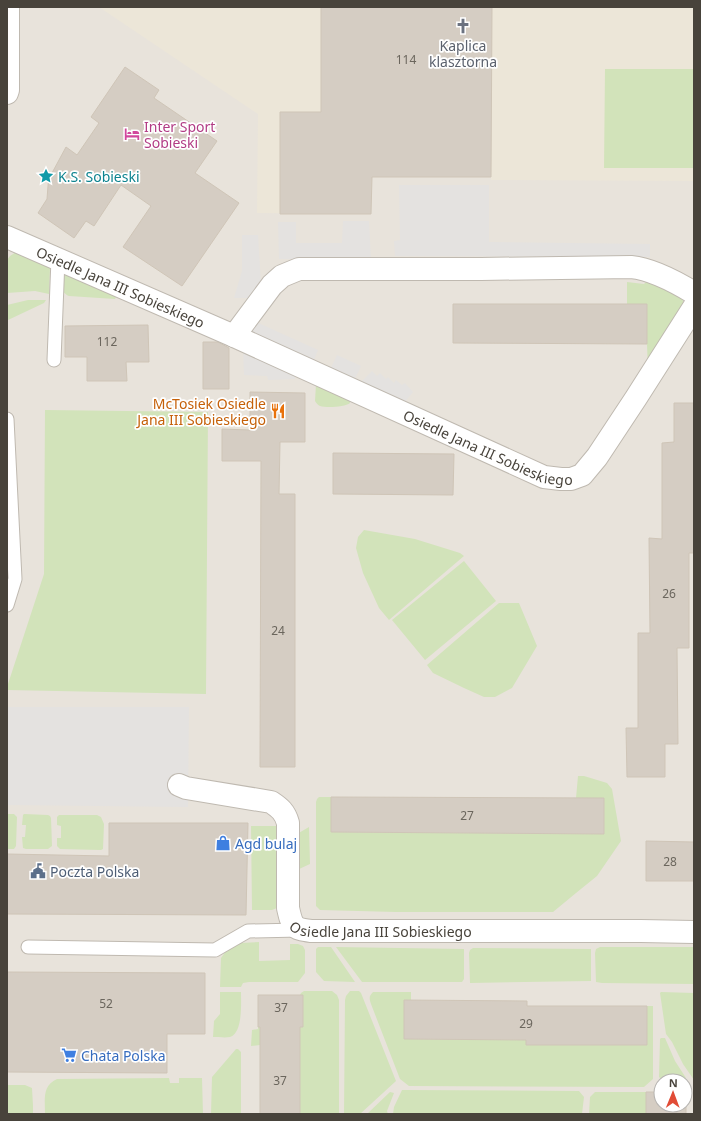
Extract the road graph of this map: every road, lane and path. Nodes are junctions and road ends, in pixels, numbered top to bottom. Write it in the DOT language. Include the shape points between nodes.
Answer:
graph roads {
  1 [pos="8,7"];
  2 [pos="7,93"];
  3 [pos="7,237"];
  4 [pos="58,259"];
  5 [pos="694,293"];
  6 [pos="694,308"];
  7 [pos="234,336"];
  8 [pos="54,360"];
  9 [pos="7,418"];
  10 [pos="7,606"];
  11 [pos="179,785"];
  12 [pos="300,930"];
  13 [pos="694,932"];
  14 [pos="28,947"];
  1 -- 2 [label="street"];
  3 -- 4 [label="street, Osiedle Jana III Sobieskiego"];
  4 -- 7 [label="street, Osiedle Jana III Sobieskiego"];
  4 -- 8 [label="lane"];
  5 -- 7 [label="street" via="653,272 631,267 299,269 282,276 272,285"];
  6 -- 7 [label="street, Osiedle Jana III Sobieskiego" via="597,457 582,475 561,480 544,477"];
  9 -- 10 [label="lane" via="15,579"];
  11 -- 12 [label="street, Osiedle Jana III Sobieskiego" via="271,802 281,808 288,823 288,908 291,922"];
  12 -- 13 [label="street, Osiedle Jana III Sobieskiego"];
  12 -- 14 [label="lane" via="248,931 215,950"];
}
